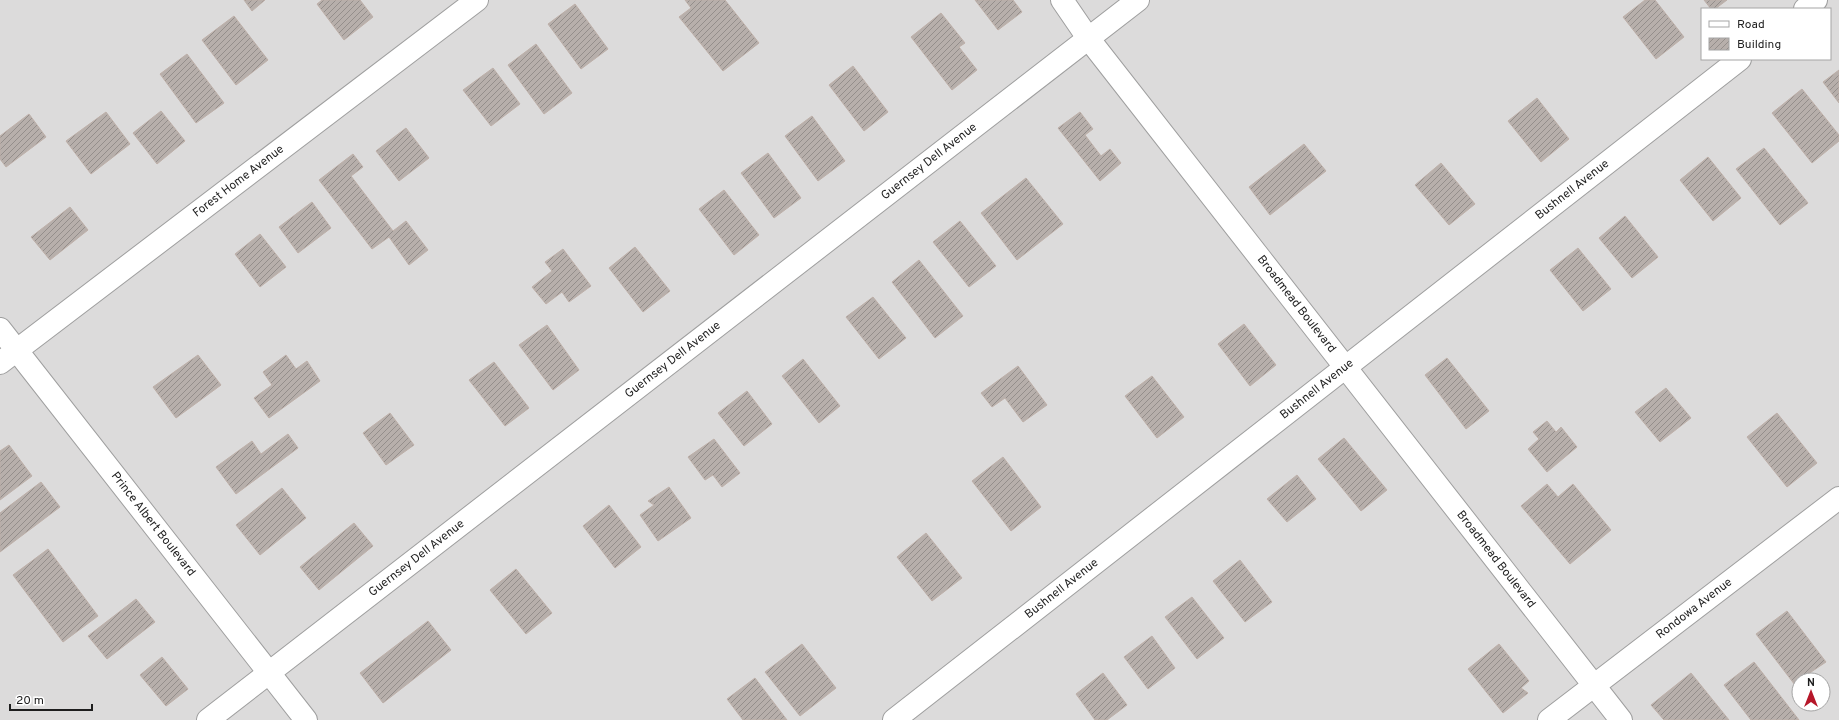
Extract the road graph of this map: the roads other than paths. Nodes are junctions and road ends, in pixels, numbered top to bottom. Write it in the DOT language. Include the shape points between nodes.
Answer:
graph roads {
  1 [pos="477,0"];
  2 [pos="1062,0"];
  3 [pos="1138,0"];
  4 [pos="1816,0"];
  5 [pos="1806,8"];
  6 [pos="1088,38"];
  7 [pos="1739,60"];
  8 [pos="0,329"];
  9 [pos="8,356"];
  10 [pos="1346,367"];
  11 [pos="1839,498"];
  12 [pos="269,673"];
  13 [pos="1594,685"];
  14 [pos="208,720"];
  15 [pos="306,720"];
  16 [pos="894,720"];
  17 [pos="1549,720"];
  18 [pos="1621,720"];
  1 -- 9 [label="street, Forest Home Avenue"];
  2 -- 6 [label="street, Broadmead Boulevard"];
  3 -- 6 [label="street, Guernsey Dell Avenue"];
  4 -- 5 [label="street"];
  6 -- 10 [label="street, Broadmead Boulevard"];
  6 -- 12 [label="street, Guernsey Dell Avenue"];
  7 -- 10 [label="street, Bushnell Avenue"];
  8 -- 9 [label="street, Prince Albert Boulevard"];
  9 -- 12 [label="street, Prince Albert Boulevard"];
  10 -- 13 [label="street, Broadmead Boulevard"];
  10 -- 16 [label="street, Bushnell Avenue"];
  11 -- 13 [label="street, Rondowa Avenue"];
  12 -- 14 [label="street, Guernsey Dell Avenue"];
  12 -- 15 [label="street, Prince Albert Boulevard"];
  13 -- 17 [label="street, Rondowa Avenue"];
  13 -- 18 [label="street, Broadmead Boulevard"];
}
